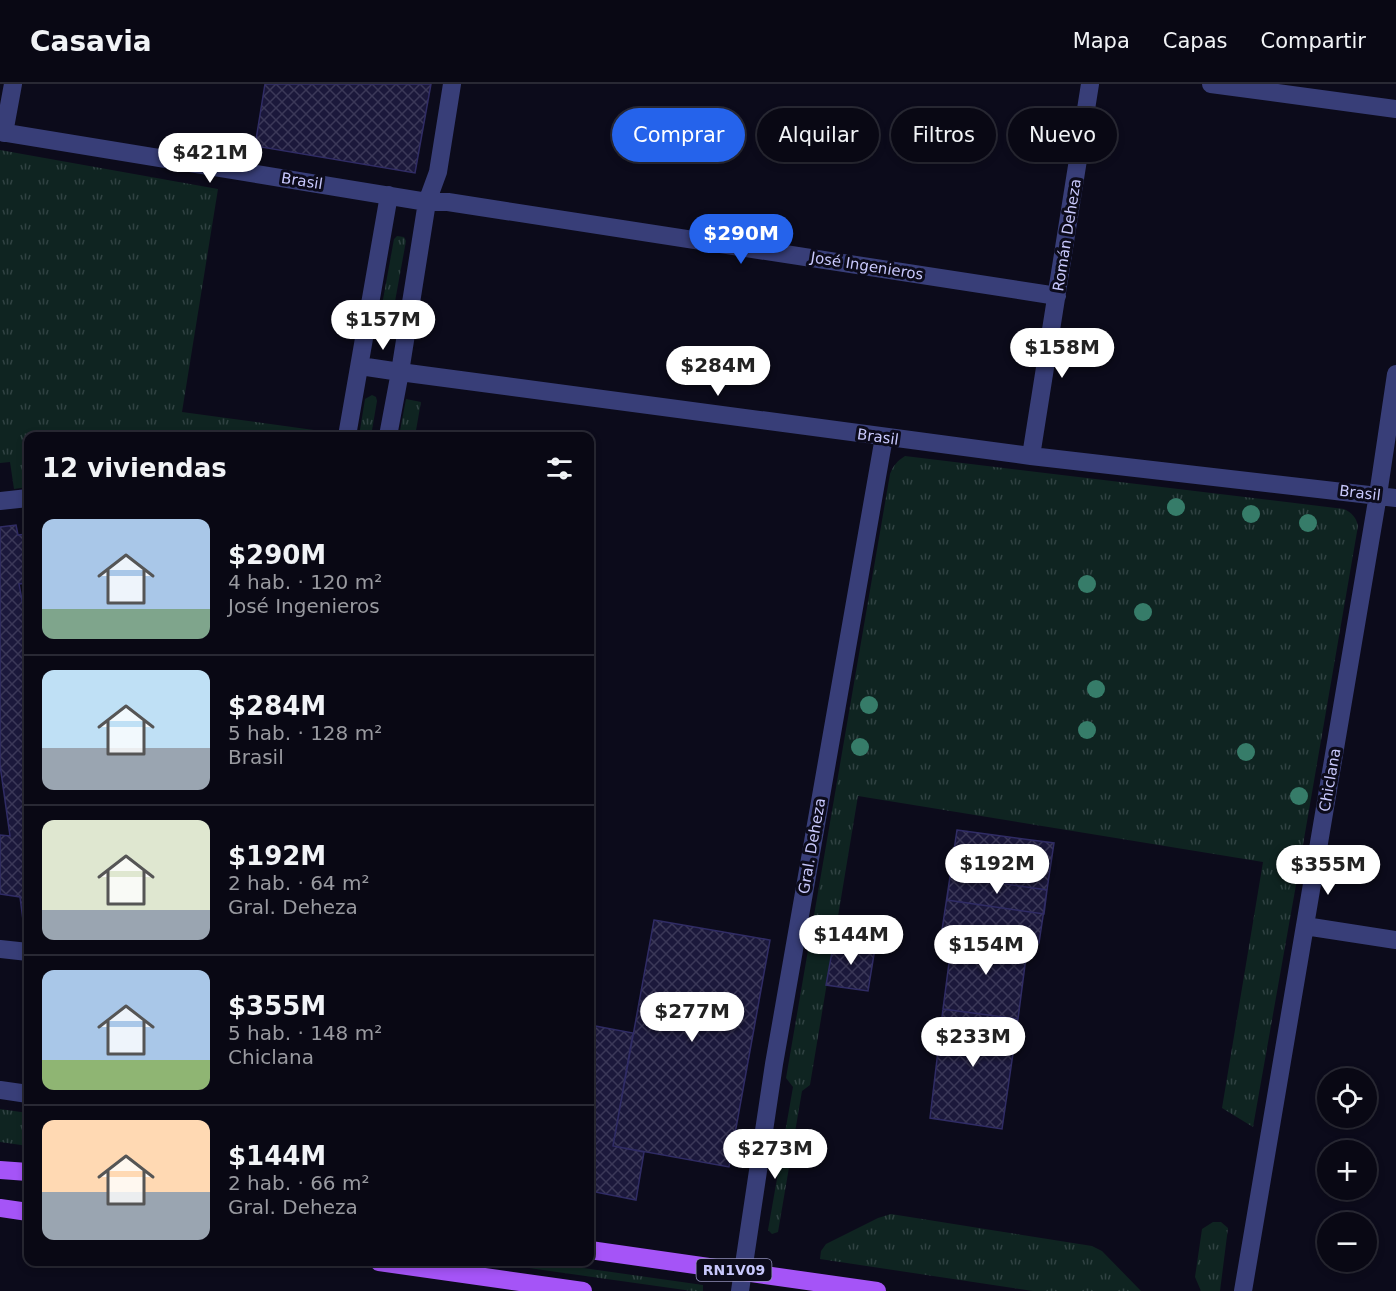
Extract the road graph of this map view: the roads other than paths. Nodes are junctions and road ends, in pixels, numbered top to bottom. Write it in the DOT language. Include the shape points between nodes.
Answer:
graph roads {
  1 [pos="13,84"];
  2 [pos="452,84"];
  3 [pos="1090,84"];
  4 [pos="1211,84"];
  5 [pos="1396,110"];
  6 [pos="2,132"];
  7 [pos="389,195"];
  8 [pos="427,202"];
  9 [pos="1058,296"];
  10 [pos="360,366"];
  11 [pos="400,372"];
  12 [pos="1396,374"];
  13 [pos="348,432"];
  14 [pos="389,432"];
  15 [pos="884,437"];
  16 [pos="1031,456"];
  17 [pos="1387,496"];
  18 [pos="24,498"];
  19 [pos="0,501"];
  20 [pos="1305,926"];
  21 [pos="1396,940"];
  22 [pos="0,949"];
  23 [pos="24,952"];
  24 [pos="0,1090"];
  25 [pos="24,1093"];
  26 [pos="0,1170"];
  27 [pos="24,1172"];
  28 [pos="0,1208"];
  29 [pos="24,1211"];
  30 [pos="594,1251"];
  31 [pos="407,1266"];
  32 [pos="743,1271"];
  33 [pos="584,1291"];
  34 [pos="740,1291"];
  35 [pos="878,1291"];
  36 [pos="1243,1291"];
  1 -- 6 [label="street"];
  2 -- 8 [label="street" via="438,172"];
  3 -- 9 [label="street, Román Deheza"];
  4 -- 5 [label="street"];
  6 -- 7 [label="street, Brasil"];
  7 -- 8 [label="street, Brasil"];
  7 -- 10 [label="street"];
  8 -- 9 [label="street, José Ingenieros" via="448,202"];
  8 -- 11 [label="street"];
  9 -- 16 [label="street, Román Deheza"];
  10 -- 11 [label="street, Brasil"];
  10 -- 13 [label="street"];
  11 -- 14 [label="street"];
  11 -- 15 [label="street, Brasil"];
  12 -- 17 [label="street, Chiclana"];
  15 -- 16 [label="street, Brasil"];
  15 -- 32 [label="street, Gral. Deheza" via="774,1064"];
  16 -- 17 [label="street, Brasil"];
  17 -- 20 [label="street, Chiclana"];
  18 -- 19 [label="street"];
  20 -- 21 [label="street"];
  20 -- 36 [label="street, Chiclana"];
  22 -- 23 [label="street"];
  24 -- 25 [label="street"];
  26 -- 27 [label="main road"];
  28 -- 29 [label="main road"];
  30 -- 32 [label="main road, RN1V09"];
  31 -- 33 [label="main road"];
  32 -- 34 [label="street, Gral. Deheza"];
  32 -- 35 [label="main road, RN1V09"];
}
